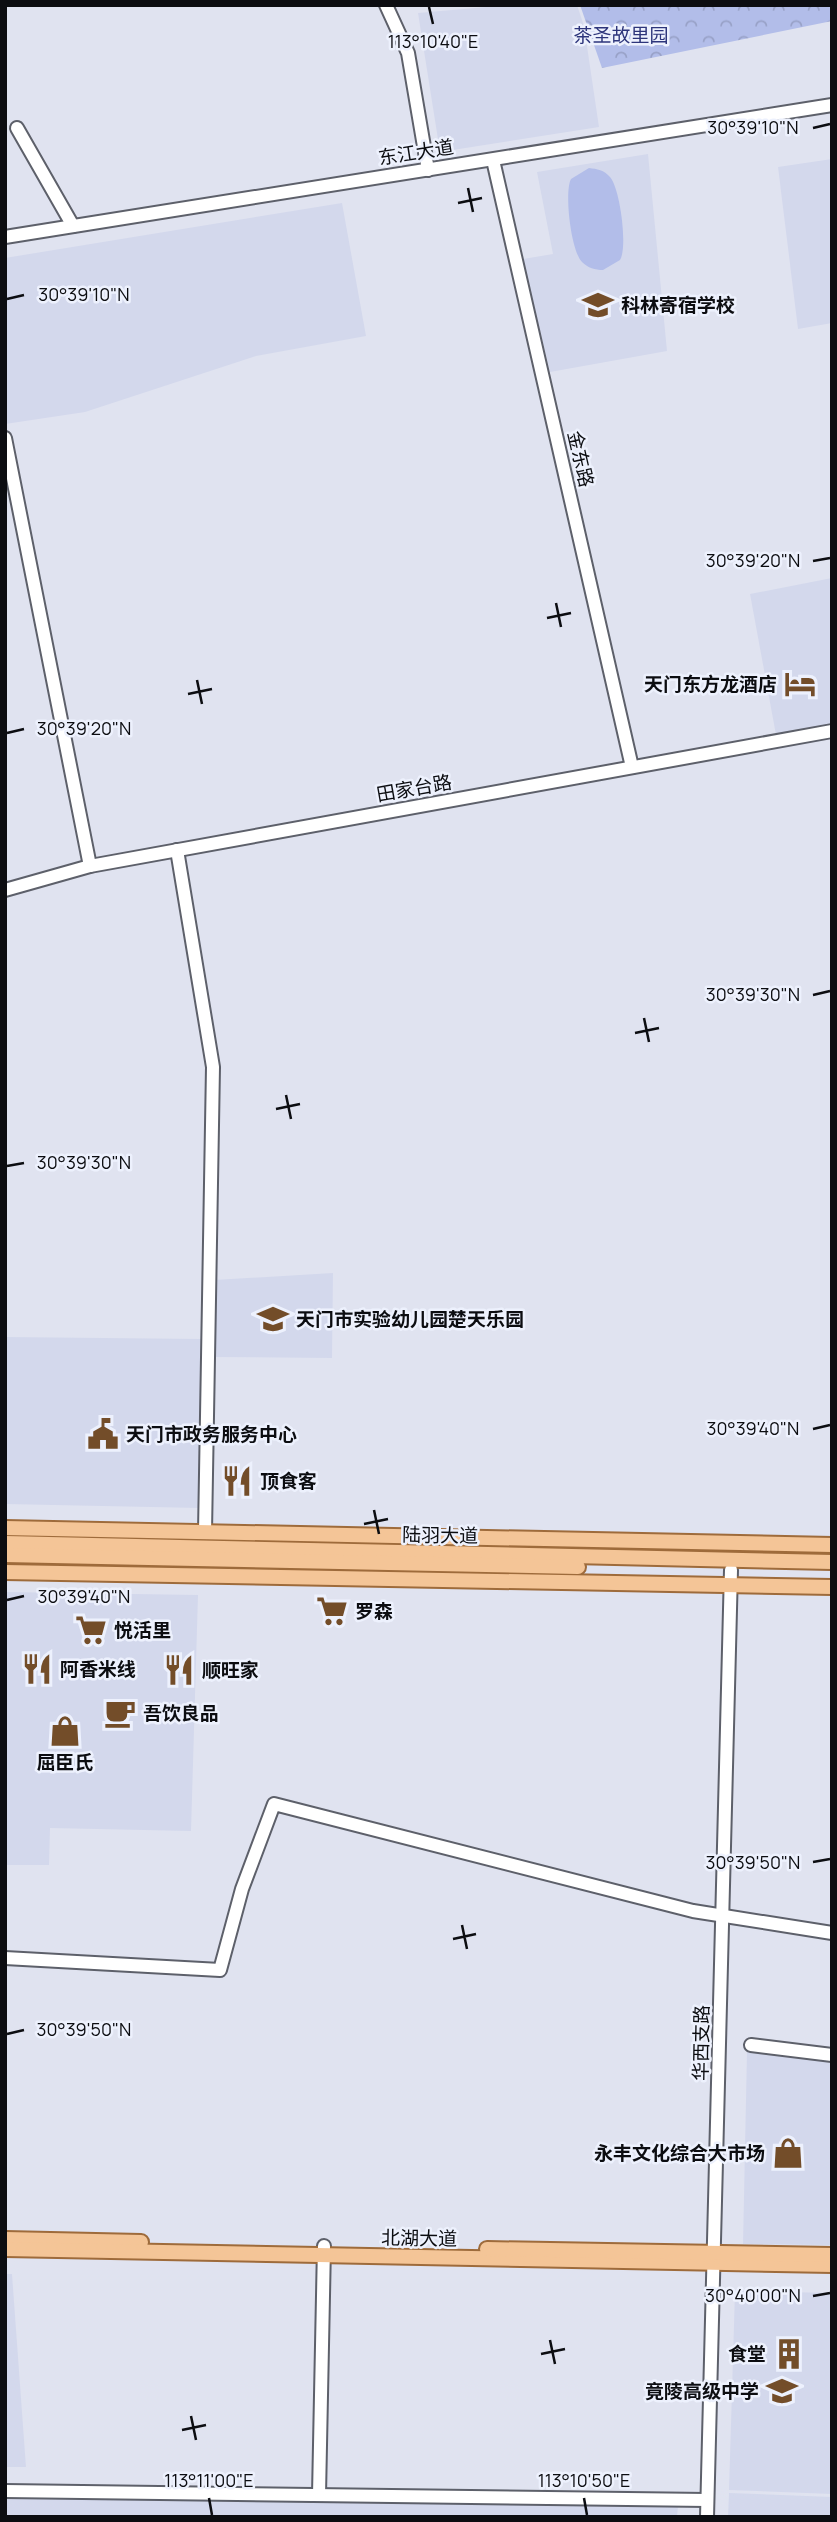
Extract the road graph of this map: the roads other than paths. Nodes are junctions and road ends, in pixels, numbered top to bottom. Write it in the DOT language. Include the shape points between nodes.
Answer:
graph roads {
  1 [pos="386,5"];
  2 [pos="832,105"];
  3 [pos="17,128"];
  4 [pos="493,160"];
  5 [pos="428,170"];
  6 [pos="73,226"];
  7 [pos="5,237"];
  8 [pos="5,438"];
  9 [pos="832,731"];
  10 [pos="632,767"];
  11 [pos="177,850"];
  12 [pos="90,866"];
  13 [pos="5,890"];
  14 [pos="5,1528"];
  15 [pos="205,1532"];
  16 [pos="5,1543"];
  17 [pos="832,1545"];
  18 [pos="5,1555"];
  19 [pos="832,1562"];
  20 [pos="731,1570"];
  21 [pos="5,1572"];
  22 [pos="832,1572"];
  23 [pos="730,1585"];
  24 [pos="832,1587"];
  25 [pos="723,1917"];
  26 [pos="832,1933"];
  27 [pos="5,1958"];
  28 [pos="751,2045"];
  29 [pos="832,2056"];
  30 [pos="5,2239"];
  31 [pos="5,2249"];
  32 [pos="324,2251"];
  33 [pos="832,2255"];
  34 [pos="715,2258"];
  35 [pos="832,2265"];
  36 [pos="5,2491"];
  37 [pos="319,2495"];
  38 [pos="707,2500"];
  39 [pos="707,2517"];
  1 -- 5 [label="street" via="408,53"];
  2 -- 4 [label="street, 东江大道"];
  3 -- 6 [label="street"];
  4 -- 5 [label="street, 东江大道"];
  4 -- 10 [label="street, 金东路"];
  5 -- 6 [label="street, 东江大道"];
  6 -- 7 [label="street, 东江大道"];
  8 -- 12 [label="street"];
  9 -- 10 [label="street, 田家台路"];
  10 -- 11 [label="street, 田家台路"];
  11 -- 12 [label="street, 田家台路"];
  11 -- 15 [label="street" via="213,1067"];
  12 -- 13 [label="street, 田家台路"];
  14 -- 15 [label="main road"];
  15 -- 17 [label="main road"];
  16 -- 19 [label="main road, 陆羽大道"];
  18 -- 20 [label="main road, 陆羽大道"];
  20 -- 22 [label="main road, 陆羽大道"];
  20 -- 23 [label="street, 华西支路"];
  21 -- 23 [label="main road"];
  23 -- 24 [label="main road"];
  23 -- 25 [label="street, 华西支路"];
  25 -- 26 [label="street"];
  25 -- 27 [label="street" via="274,1804 242,1889 220,1970"];
  25 -- 34 [label="street, 华西支路"];
  28 -- 29 [label="street"];
  30 -- 32 [label="main road, 北湖大道"];
  31 -- 32 [label="main road, 北湖大道"];
  32 -- 34 [label="main road, 北湖大道"];
  32 -- 37 [label="street"];
  33 -- 34 [label="main road, 北湖大道"];
  34 -- 35 [label="main road, 北湖大道"];
  34 -- 38 [label="street, 华西支路"];
  36 -- 37 [label="street"];
  37 -- 38 [label="street"];
  38 -- 39 [label="street, 华西支路"];
}
